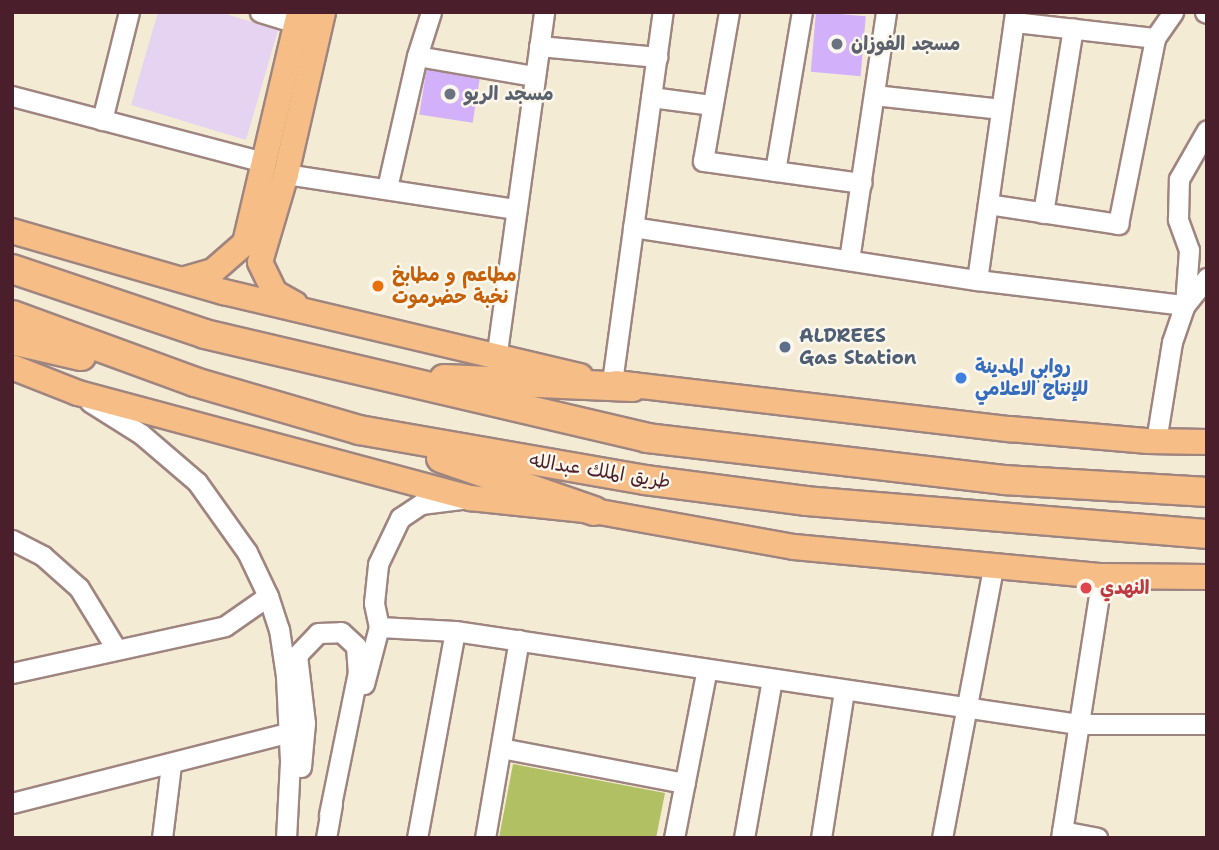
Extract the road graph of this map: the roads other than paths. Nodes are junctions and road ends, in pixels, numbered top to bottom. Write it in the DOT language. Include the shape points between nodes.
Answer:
graph roads {
  1 [pos="129,12"];
  2 [pos="260,12"];
  3 [pos="323,12"];
  4 [pos="432,12"];
  5 [pos="544,12"];
  6 [pos="663,12"];
  7 [pos="729,12"];
  8 [pos="802,12"];
  9 [pos="886,12"];
  10 [pos="1172,12"];
  11 [pos="1014,17"];
  12 [pos="298,18"];
  13 [pos="1073,28"];
  14 [pos="1155,38"];
  15 [pos="539,46"];
  16 [pos="417,55"];
  17 [pos="657,58"];
  18 [pos="534,76"];
  19 [pos="874,95"];
  20 [pos="12,96"];
  21 [pos="651,97"];
  22 [pos="712,104"];
  23 [pos="1001,109"];
  24 [pos="102,120"];
  25 [pos="1207,130"];
  26 [pos="264,162"];
  27 [pos="775,171"];
  28 [pos="286,174"];
  29 [pos="861,183"];
  30 [pos="387,188"];
  31 [pos="988,204"];
  32 [pos="516,209"];
  33 [pos="1043,212"];
  34 [pos="633,227"];
  35 [pos="12,232"];
  36 [pos="254,245"];
  37 [pos="12,250"];
  38 [pos="849,260"];
  39 [pos="12,269"];
  40 [pos="1207,278"];
  41 [pos="185,279"];
  42 [pos="977,280"];
  43 [pos="1185,305"];
  44 [pos="311,314"];
  45 [pos="12,315"];
  46 [pos="205,334"];
  47 [pos="12,340"];
  48 [pos="496,359"];
  49 [pos="12,367"];
  50 [pos="370,376"];
  51 [pos="195,382"];
  52 [pos="622,385"];
  53 [pos="78,393"];
  54 [pos="359,430"];
  55 [pos="1156,441"];
  56 [pos="1207,442"];
  57 [pos="1207,492"];
  58 [pos="470,498"];
  59 [pos="594,511"];
  60 [pos="1207,534"];
  61 [pos="12,540"];
  62 [pos="993,568"];
  63 [pos="1102,576"];
  64 [pos="1207,578"];
  65 [pos="268,596"];
  66 [pos="379,626"];
  67 [pos="455,631"];
  68 [pos="519,640"];
  69 [pos="115,647"];
  70 [pos="707,669"];
  71 [pos="14,670"];
  72 [pos="772,680"];
  73 [pos="844,691"];
  74 [pos="966,709"];
  75 [pos="1079,724"];
  76 [pos="1207,724"];
  77 [pos="290,732"];
  78 [pos="501,748"];
  79 [pos="171,765"];
  80 [pos="685,783"];
  81 [pos="12,803"];
  82 [pos="329,815"];
  83 [pos="1061,835"];
  84 [pos="162,838"];
  85 [pos="287,838"];
  86 [pos="326,838"];
  87 [pos="417,838"];
  88 [pos="485,838"];
  89 [pos="674,838"];
  90 [pos="744,838"];
  91 [pos="821,838"];
  92 [pos="942,838"];
  93 [pos="1097,838"];
  1 -- 24 [label="street"];
  2 -- 12 [label="street"];
  3 -- 28 [label="main road"];
  4 -- 16 [label="street"];
  5 -- 15 [label="street"];
  6 -- 17 [label="street"];
  7 -- 22 [label="street"];
  8 -- 27 [label="street"];
  9 -- 19 [label="street"];
  10 -- 14 [label="street"];
  11 -- 13 [label="street"];
  11 -- 23 [label="street"];
  12 -- 26 [label="main road"];
  13 -- 14 [label="street"];
  13 -- 33 [label="street"];
  14 -- 33 [label="street" via="1118,224"];
  15 -- 17 [label="street"];
  15 -- 18 [label="street"];
  16 -- 18 [label="street"];
  16 -- 30 [label="street"];
  17 -- 21 [label="street"];
  18 -- 32 [label="street"];
  19 -- 23 [label="street"];
  19 -- 29 [label="street"];
  20 -- 24 [label="street"];
  21 -- 22 [label="street"];
  21 -- 34 [label="street"];
  22 -- 27 [label="street" via="703,161"];
  23 -- 31 [label="street"];
  24 -- 26 [label="street"];
  25 -- 43 [label="street" via="1179,179 1178,219 1189,250"];
  26 -- 36 [label="main road"];
  27 -- 29 [label="street"];
  28 -- 30 [label="street"];
  28 -- 36 [label="main road"];
  29 -- 38 [label="street"];
  30 -- 32 [label="street"];
  31 -- 33 [label="street"];
  31 -- 42 [label="street"];
  32 -- 48 [label="street"];
  34 -- 38 [label="street"];
  34 -- 52 [label="street"];
  35 -- 41 [label="main road"];
  36 -- 41 [label="main road" via="214,271"];
  36 -- 44 [label="main road" via="264,278 275,293"];
  37 -- 46 [label="highway"];
  38 -- 42 [label="street"];
  39 -- 46 [label="highway"];
  40 -- 43 [label="street"];
  41 -- 44 [label="main road"];
  42 -- 43 [label="street"];
  43 -- 55 [label="street" via="1172,342"];
  44 -- 48 [label="main road"];
  45 -- 51 [label="highway, طريق الملك عبدالله"];
  46 -- 50 [label="highway"];
  47 -- 51 [label="highway"];
  48 -- 52 [label="main road"];
  49 -- 53 [label="main road"];
  50 -- 52 [label="highway"];
  50 -- 57 [label="highway" via="647,438 1005,480"];
  51 -- 54 [label="highway, طريق الملك عبدالله"];
  52 -- 55 [label="main road"];
  53 -- 58 [label="main road"];
  53 -- 65 [label="street" via="141,434 197,482 247,552"];
  54 -- 59 [label="highway"];
  54 -- 60 [label="highway, طريق الملك عبدالله" via="645,480 806,501"];
  55 -- 56 [label="main road"];
  58 -- 59 [label="main road"];
  58 -- 66 [label="street" via="421,503 400,518 378,564 374,603"];
  59 -- 62 [label="main road" via="794,547"];
  61 -- 69 [label="street" via="43,556 79,588"];
  62 -- 63 [label="main road"];
  62 -- 74 [label="street"];
  63 -- 64 [label="main road"];
  63 -- 75 [label="street"];
  65 -- 69 [label="street" via="225,626"];
  65 -- 77 [label="street" via="279,629"];
  66 -- 67 [label="street"];
  66 -- 82 [label="street"];
  67 -- 68 [label="street"];
  67 -- 87 [label="street"];
  68 -- 70 [label="street"];
  68 -- 78 [label="street"];
  69 -- 71 [label="street"];
  70 -- 72 [label="street"];
  70 -- 80 [label="street"];
  72 -- 73 [label="street"];
  72 -- 90 [label="street"];
  73 -- 74 [label="street"];
  73 -- 91 [label="street"];
  74 -- 75 [label="street"];
  74 -- 92 [label="street"];
  75 -- 76 [label="street"];
  75 -- 83 [label="street"];
  77 -- 79 [label="street"];
  77 -- 85 [label="street"];
  78 -- 80 [label="street"];
  78 -- 88 [label="street"];
  79 -- 81 [label="street"];
  79 -- 84 [label="street"];
  80 -- 89 [label="street"];
  82 -- 85 [label="street" via="358,672 356,646 341,632 318,633 297,654 305,723"];
  82 -- 86 [label="street"];
  83 -- 93 [label="street"];
}
